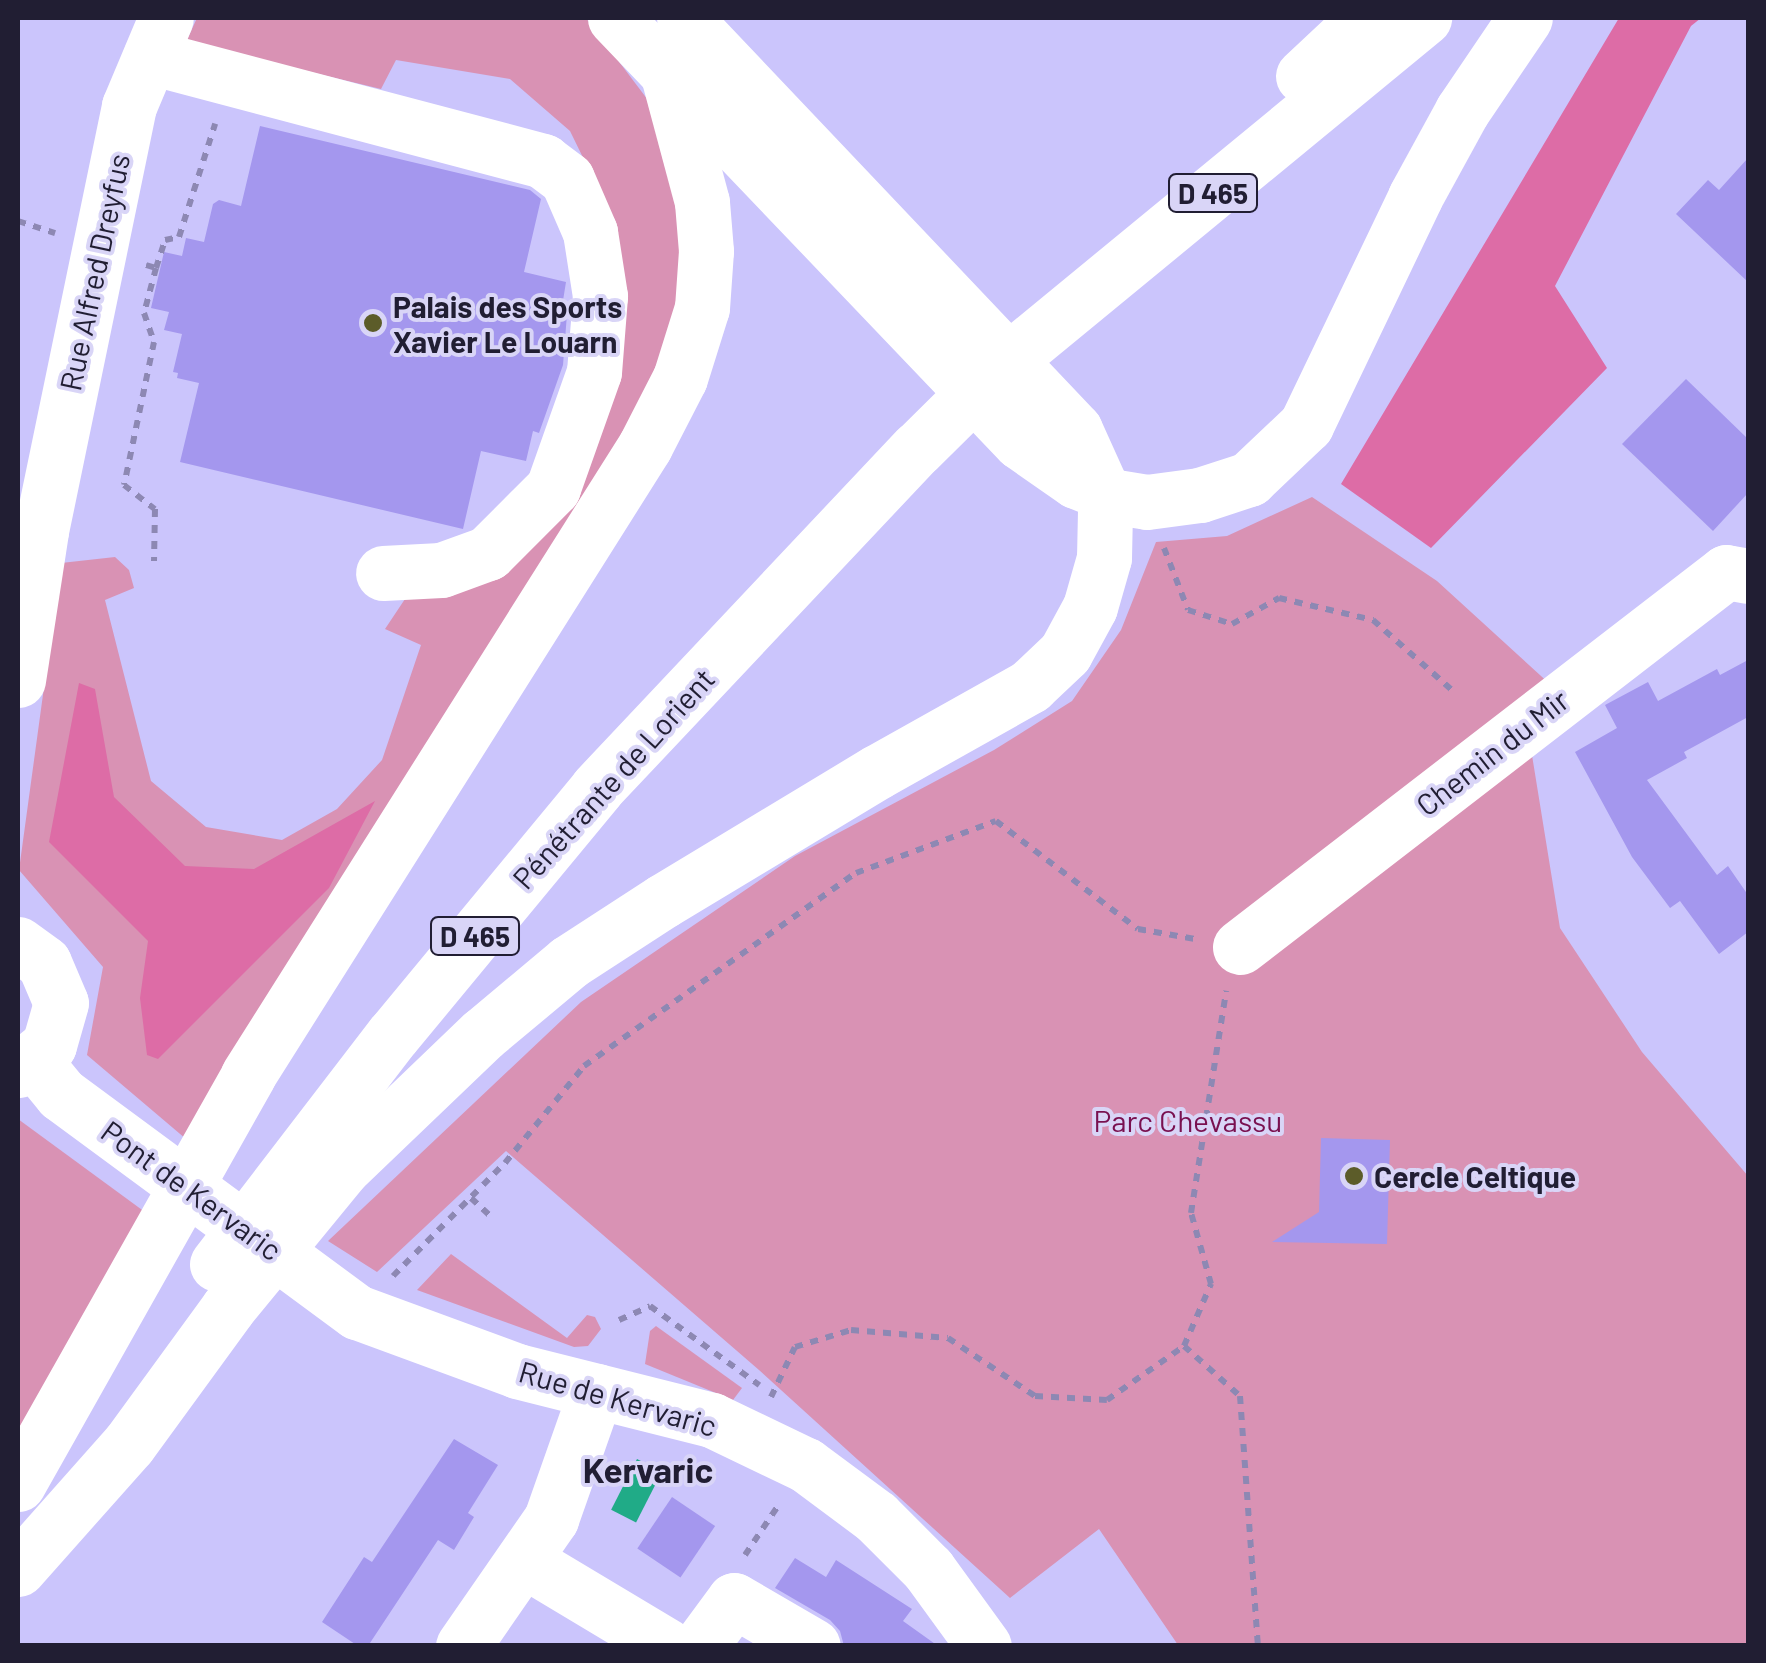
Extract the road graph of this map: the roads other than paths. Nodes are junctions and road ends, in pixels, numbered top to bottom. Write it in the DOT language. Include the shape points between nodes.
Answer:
graph roads {
  1 [pos="614,18"];
  2 [pos="684,18"];
  3 [pos="1365,18"];
  4 [pos="1424,18"];
  5 [pos="1525,18"];
  6 [pos="158,37"];
  7 [pos="666,68"];
  8 [pos="905,287"];
  9 [pos="1001,366"];
  10 [pos="1125,497"];
  11 [pos="41,532"];
  12 [pos="383,573"];
  13 [pos="1748,576"];
  14 [pos="18,602"];
  15 [pos="18,680"];
  16 [pos="18,944"];
  17 [pos="1240,947"];
  18 [pos="26,1066"];
  19 [pos="356,1312"];
  20 [pos="596,1391"];
  21 [pos="18,1484"];
  22 [pos="525,1561"];
  23 [pos="18,1565"];
  24 [pos="463,1646"];
  25 [pos="667,1646"];
  26 [pos="700,1646"];
  27 [pos="814,1646"];
  28 [pos="984,1646"];
  1 -- 7 [label="main road"];
  2 -- 8 [label="main road"];
  3 -- 9 [label="main road, Pénétrante de Lorient / D 465"];
  4 -- 9 [label="main road, Pénétrante de Lorient / D 465"];
  5 -- 10 [label="main road" via="1415,197 1306,424 1248,480 1200,495"];
  6 -- 11 [label="main road, Rue Alfred Dreyfus" via="76,240"];
  6 -- 12 [label="main road" via="240,81 543,161 567,179 590,232 600,296 594,372 553,488 488,553 441,570"];
  7 -- 8 [label="main road"];
  7 -- 21 [label="main road" via="702,202 706,251 702,308 680,378 645,446 248,1075"];
  8 -- 10 [label="main road" via="1038,425 1076,481"];
  9 -- 23 [label="main road, Pénétrante de Lorient / D 465" via="597,788 392,1035 201,1285"];
  10 -- 23 [label="main road" via="1090,607 1065,654 1030,686 616,931 482,1034 342,1168 129,1444"];
  11 -- 14 [label="main road, Rue Alfred Dreyfus"];
  11 -- 15 [label="main road, Rue Alfred Dreyfus"];
  13 -- 17 [label="main road, Chemin du Mir" via="1726,572"];
  16 -- 18 [label="main road" via="44,962 60,1003 50,1045"];
  18 -- 19 [label="main road, Pont de Kervaric"];
  19 -- 20 [label="main road, Rue de Kervaric" via="518,1371"];
  20 -- 22 [label="main road" via="551,1519"];
  20 -- 28 [label="main road, Rue de Kervaric" via="712,1420 761,1416 806,1465 876,1518 928,1570"];
  22 -- 24 [label="main road"];
  22 -- 25 [label="main road"];
  26 -- 27 [label="main road" via="734,1600"];
}
